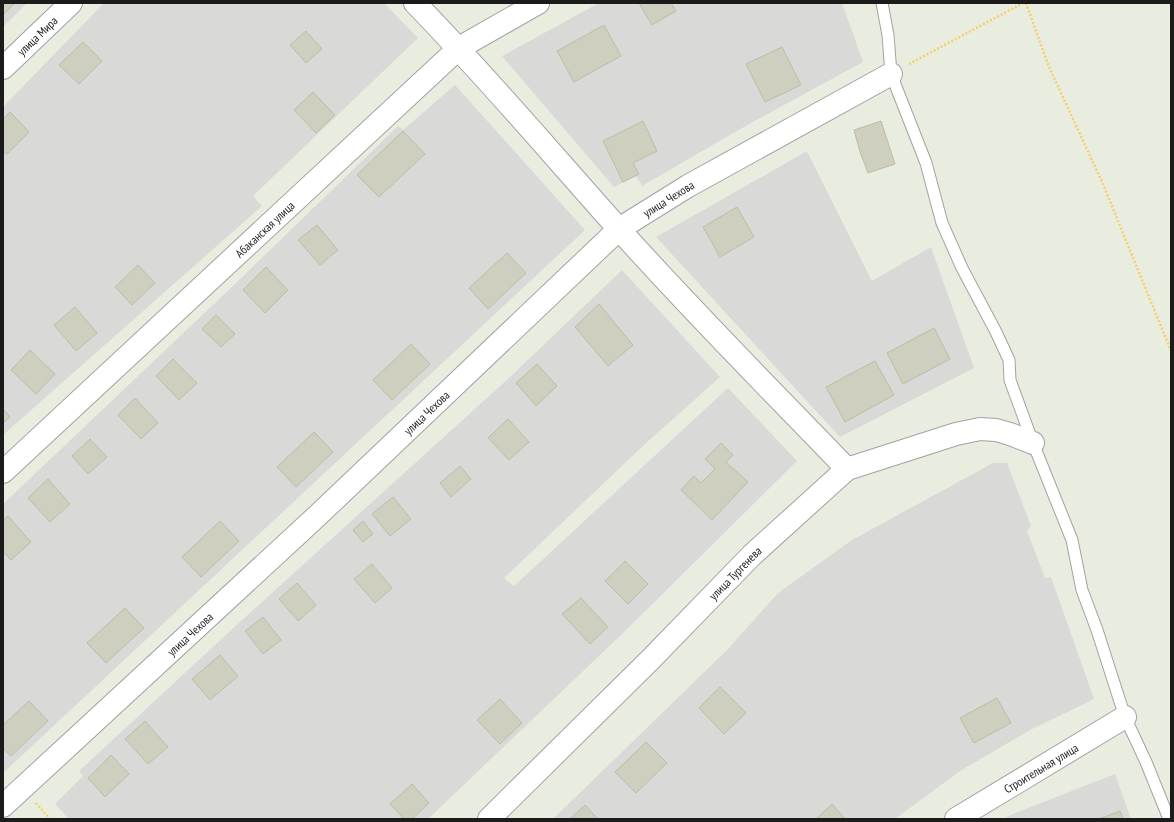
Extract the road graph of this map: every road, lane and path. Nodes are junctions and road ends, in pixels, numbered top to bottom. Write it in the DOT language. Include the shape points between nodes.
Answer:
graph roads {
  1 [pos="71,3"];
  2 [pos="415,3"];
  3 [pos="538,3"];
  4 [pos="882,3"];
  5 [pos="1024,3"];
  6 [pos="459,48"];
  7 [pos="3,68"];
  8 [pos="890,74"];
  9 [pos="619,229"];
  10 [pos="1171,351"];
  11 [pos="1033,443"];
  12 [pos="847,469"];
  13 [pos="3,472"];
  14 [pos="1125,717"];
  15 [pos="3,806"];
  16 [pos="489,819"];
  17 [pos="956,819"];
  18 [pos="1169,819"];
  1 -- 7 [label="street, улица Мира"];
  2 -- 6 [label="street"];
  3 -- 6 [label="street, Абаканская улица"];
  4 -- 8 [label="lane" via="888,35"];
  5 -- 8 [label="path"];
  5 -- 10 [label="path"];
  6 -- 9 [label="street"];
  6 -- 13 [label="street, Абаканская улица"];
  8 -- 9 [label="street, улица Чехова" via="688,186"];
  8 -- 11 [label="lane" via="926,163 942,223 1009,360 1010,380"];
  9 -- 12 [label="street"];
  9 -- 15 [label="street, улица Чехова" via="316,517"];
  11 -- 12 [label="street, улица Тургенева" via="996,430 980,429 956,434"];
  11 -- 14 [label="lane" via="1072,540 1082,590"];
  12 -- 16 [label="street, улица Тургенева" via="752,555"];
  14 -- 17 [label="street, Строительная улица"];
  14 -- 18 [label="lane"];
}
